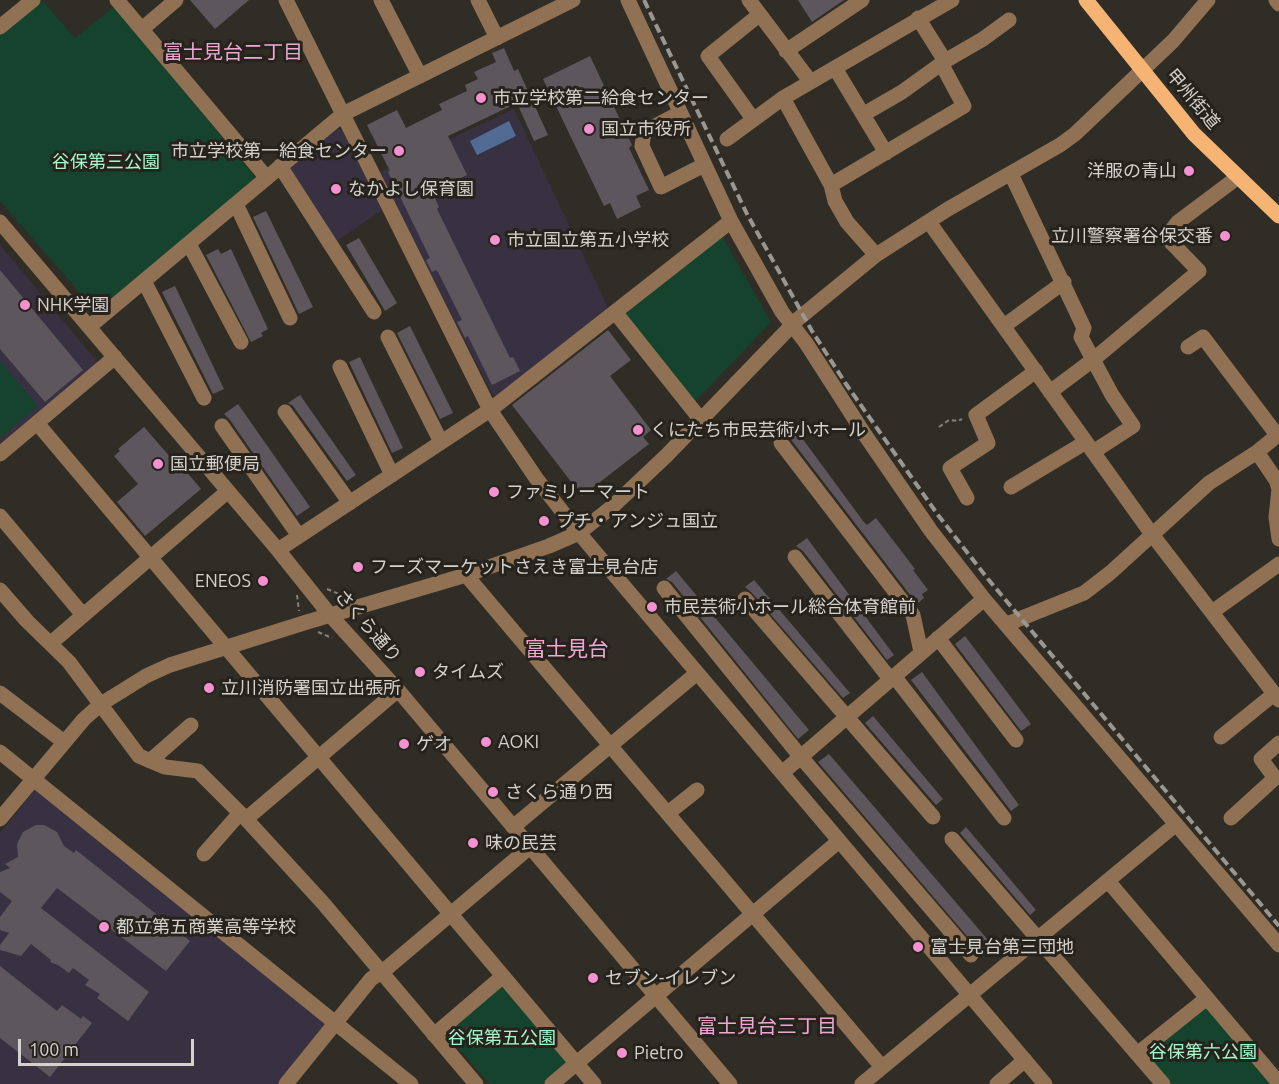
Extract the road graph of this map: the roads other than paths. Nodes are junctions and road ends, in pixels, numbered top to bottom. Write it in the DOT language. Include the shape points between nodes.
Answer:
graph roads {
  1 [pos="33,0"];
  2 [pos="117,0"];
  3 [pos="176,0"];
  4 [pos="286,0"];
  5 [pos="381,0"];
  6 [pos="478,0"];
  7 [pos="628,0"];
  8 [pos="750,0"];
  9 [pos="862,0"];
  10 [pos="952,0"];
  11 [pos="1086,0"];
  12 [pos="1208,0"];
  13 [pos="1276,0"];
  14 [pos="564,2"];
  15 [pos="1279,4"];
  16 [pos="759,15"];
  17 [pos="918,18"];
  18 [pos="1009,20"];
  19 [pos="0,27"];
  20 [pos="142,29"];
  21 [pos="497,38"];
  22 [pos="786,51"];
  23 [pos="943,63"];
  24 [pos="835,68"];
  25 [pos="1143,69"];
  26 [pos="420,76"];
  27 [pos="810,81"];
  28 [pos="783,98"];
  29 [pos="680,113"];
  30 [pos="343,114"];
  31 [pos="864,114"];
  32 [pos="753,119"];
  33 [pos="727,139"];
  34 [pos="886,153"];
  35 [pos="704,165"];
  36 [pos="280,166"];
  37 [pos="1011,174"];
  38 [pos="1238,177"];
  39 [pos="267,178"];
  40 [pos="831,184"];
  41 [pos="236,204"];
  42 [pos="1279,216"];
  43 [pos="731,221"];
  44 [pos="0,222"];
  45 [pos="929,222"];
  46 [pos="189,243"];
  47 [pos="876,255"];
  48 [pos="144,281"];
  49 [pos="1064,282"];
  50 [pos="374,312"];
  51 [pos="615,312"];
  52 [pos="290,318"];
  53 [pos="792,326"];
  54 [pos="1004,326"];
  55 [pos="89,327"];
  56 [pos="388,337"];
  57 [pos="241,342"];
  58 [pos="1188,347"];
  59 [pos="115,357"];
  60 [pos="1094,359"];
  61 [pos="340,367"];
  62 [pos="1036,371"];
  63 [pos="1050,392"];
  64 [pos="204,398"];
  65 [pos="490,410"];
  66 [pos="285,412"];
  67 [pos="701,420"];
  68 [pos="37,423"];
  69 [pos="222,426"];
  70 [pos="1278,434"];
  71 [pos="441,442"];
  72 [pos="781,443"];
  73 [pos="1090,447"];
  74 [pos="1257,452"];
  75 [pos="0,454"];
  76 [pos="392,475"];
  77 [pos="1011,487"];
  78 [pos="1279,488"];
  79 [pos="228,491"];
  80 [pos="967,498"];
  81 [pos="350,503"];
  82 [pos="0,516"];
  83 [pos="579,533"];
  84 [pos="1151,533"];
  85 [pos="299,536"];
  86 [pos="1279,539"];
  87 [pos="278,550"];
  88 [pos="151,557"];
  89 [pos="795,557"];
  90 [pos="1279,564"];
  91 [pos="466,575"];
  92 [pos="664,588"];
  93 [pos="0,590"];
  94 [pos="746,599"];
  95 [pos="984,599"];
  96 [pos="1212,612"];
  97 [pos="83,615"];
  98 [pos="330,615"];
  99 [pos="1007,624"];
  100 [pos="938,638"];
  101 [pos="51,643"];
  102 [pos="226,648"];
  103 [pos="921,652"];
  104 [pos="697,673"];
  105 [pos="892,677"];
  106 [pos="398,690"];
  107 [pos="0,693"];
  108 [pos="1276,697"];
  109 [pos="100,704"];
  110 [pos="846,716"];
  111 [pos="191,725"];
  112 [pos="1221,737"];
  113 [pos="1016,740"];
  114 [pos="64,742"];
  115 [pos="1279,743"];
  116 [pos="611,746"];
  117 [pos="0,752"];
  118 [pos="800,756"];
  119 [pos="319,757"];
  120 [pos="150,761"];
  121 [pos="782,773"];
  122 [pos="33,779"];
  123 [pos="697,790"];
  124 [pos="668,813"];
  125 [pos="243,816"];
  126 [pos="933,817"];
  127 [pos="1004,818"];
  128 [pos="1231,818"];
  129 [pos="0,819"];
  130 [pos="1175,825"];
  131 [pos="513,827"];
  132 [pos="952,839"];
  133 [pos="839,841"];
  134 [pos="530,847"];
  135 [pos="204,854"];
  136 [pos="1108,881"];
  137 [pos="451,914"];
  138 [pos="753,914"];
  139 [pos="1038,939"];
  140 [pos="1279,945"];
  141 [pos="971,956"];
  142 [pos="381,971"];
  143 [pos="503,976"];
  144 [pos="969,994"];
  145 [pos="657,997"];
  146 [pos="1207,998"];
  147 [pos="336,1022"];
  148 [pos="434,1035"];
  149 [pos="1137,1054"];
  150 [pos="1025,1060"];
  151 [pos="577,1064"];
  152 [pos="882,1067"];
  153 [pos="1279,1083"];
  154 [pos="286,1084"];
  155 [pos="411,1084"];
  156 [pos="476,1084"];
  157 [pos="552,1084"];
  158 [pos="594,1084"];
  159 [pos="730,1084"];
  160 [pos="862,1084"];
  161 [pos="997,1084"];
  162 [pos="1045,1084"];
  163 [pos="1163,1084"];
  1 -- 19 [label="street"];
  2 -- 20 [label="street"];
  3 -- 20 [label="street"];
  4 -- 30 [label="street"];
  5 -- 26 [label="street"];
  6 -- 21 [label="street"];
  7 -- 29 [label="street"];
  8 -- 16 [label="street"];
  9 -- 22 [label="street"];
  10 -- 17 [label="street"];
  11 -- 25 [label="main road, 甲州街道"];
  12 -- 25 [label="street"];
  13 -- 15 [label="street"];
  14 -- 21 [label="street"];
  16 -- 22 [label="street"];
  16 -- 32 [label="street" via="708,56"];
  17 -- 23 [label="street"];
  17 -- 24 [label="street"];
  18 -- 23 [label="street"];
  20 -- 39 [label="street"];
  21 -- 26 [label="street"];
  22 -- 27 [label="street"];
  23 -- 31 [label="street"];
  23 -- 34 [label="street" via="964,106"];
  24 -- 27 [label="street"];
  24 -- 31 [label="street"];
  25 -- 37 [label="street" via="1075,134"];
  25 -- 38 [label="main road, 甲州街道" via="1194,134"];
  26 -- 30 [label="street"];
  27 -- 28 [label="street"];
  28 -- 32 [label="street"];
  28 -- 40 [label="street"];
  29 -- 35 [label="street"];
  29 -- 35 [label="street" via="644,132 642,146 661,187"];
  30 -- 36 [label="street"];
  30 -- 65 [label="street"];
  31 -- 34 [label="street"];
  32 -- 33 [label="street"];
  34 -- 40 [label="street"];
  35 -- 43 [label="street"];
  36 -- 39 [label="street"];
  36 -- 50 [label="street"];
  37 -- 45 [label="street"];
  37 -- 49 [label="street"];
  38 -- 42 [label="main road, 甲州街道"];
  38 -- 60 [label="street" via="1178,222 1166,237 1198,271"];
  39 -- 41 [label="street"];
  40 -- 47 [label="street" via="847,222"];
  41 -- 46 [label="street"];
  41 -- 52 [label="street"];
  43 -- 51 [label="street"];
  43 -- 53 [label="street"];
  44 -- 55 [label="street, さくら通り"];
  45 -- 47 [label="street"];
  45 -- 54 [label="street"];
  46 -- 48 [label="street"];
  46 -- 57 [label="street"];
  47 -- 53 [label="street"];
  48 -- 55 [label="street"];
  48 -- 64 [label="street"];
  49 -- 54 [label="street"];
  49 -- 60 [label="street" via="1084,328 1081,337"];
  51 -- 65 [label="street"];
  51 -- 67 [label="street"];
  53 -- 67 [label="street"];
  53 -- 95 [label="street" via="931,531"];
  54 -- 62 [label="street"];
  55 -- 59 [label="street, さくら通り"];
  56 -- 71 [label="street"];
  58 -- 70 [label="street" via="1203,337"];
  59 -- 68 [label="street"];
  59 -- 79 [label="street, さくら通り"];
  60 -- 63 [label="street"];
  60 -- 73 [label="street" via="1133,426"];
  61 -- 76 [label="street"];
  62 -- 63 [label="street"];
  62 -- 80 [label="street" via="976,415 988,443 950,468"];
  63 -- 73 [label="street"];
  65 -- 71 [label="street"];
  65 -- 83 [label="street"];
  66 -- 81 [label="street"];
  67 -- 83 [label="street" via="613,506"];
  68 -- 75 [label="street"];
  68 -- 88 [label="street"];
  69 -- 85 [label="street"];
  70 -- 74 [label="street"];
  71 -- 76 [label="street"];
  72 -- 103 [label="street" via="913,615"];
  73 -- 77 [label="street"];
  73 -- 84 [label="street"];
  74 -- 78 [label="street"];
  74 -- 84 [label="street" via="1209,483"];
  76 -- 81 [label="street"];
  78 -- 86 [label="street"];
  79 -- 87 [label="street, さくら通り"];
  79 -- 88 [label="street"];
  81 -- 85 [label="street"];
  82 -- 97 [label="street"];
  83 -- 91 [label="street"];
  83 -- 104 [label="street"];
  84 -- 96 [label="street"];
  84 -- 99 [label="street" via="1084,593"];
  85 -- 87 [label="street"];
  87 -- 98 [label="street, さくら通り"];
  88 -- 97 [label="street"];
  88 -- 102 [label="street"];
  89 -- 105 [label="street"];
  90 -- 96 [label="street"];
  91 -- 98 [label="street"];
  91 -- 116 [label="street"];
  92 -- 118 [label="street"];
  93 -- 101 [label="street"];
  94 -- 110 [label="street"];
  95 -- 99 [label="street"];
  95 -- 100 [label="street"];
  96 -- 108 [label="street"];
  97 -- 101 [label="street"];
  98 -- 102 [label="street"];
  98 -- 106 [label="street, さくら通り"];
  99 -- 130 [label="street"];
  100 -- 103 [label="street"];
  100 -- 113 [label="street"];
  101 -- 109 [label="street"];
  102 -- 109 [label="street" via="146,676"];
  102 -- 119 [label="street"];
  103 -- 105 [label="street"];
  104 -- 116 [label="street"];
  104 -- 121 [label="street"];
  105 -- 110 [label="street"];
  105 -- 127 [label="street"];
  106 -- 119 [label="street"];
  106 -- 131 [label="street, さくら通り"];
  107 -- 114 [label="street"];
  108 -- 112 [label="street"];
  109 -- 114 [label="street"];
  109 -- 120 [label="street" via="139,756"];
  110 -- 118 [label="street"];
  110 -- 126 [label="street"];
  111 -- 120 [label="street"];
  114 -- 122 [label="street"];
  115 -- 128 [label="street" via="1261,759 1275,778"];
  116 -- 124 [label="street"];
  116 -- 131 [label="street"];
  117 -- 122 [label="street"];
  118 -- 121 [label="street"];
  118 -- 141 [label="street"];
  119 -- 125 [label="street"];
  119 -- 137 [label="street"];
  120 -- 125 [label="street" via="198,771"];
  121 -- 133 [label="street"];
  122 -- 129 [label="street"];
  122 -- 147 [label="street"];
  123 -- 124 [label="street"];
  124 -- 138 [label="street"];
  125 -- 135 [label="street"];
  125 -- 142 [label="street"];
  130 -- 136 [label="street"];
  130 -- 140 [label="street"];
  131 -- 134 [label="street, さくら通り"];
  132 -- 139 [label="street"];
  133 -- 138 [label="street"];
  133 -- 144 [label="street"];
  134 -- 137 [label="street"];
  134 -- 145 [label="street, さくら通り"];
  136 -- 139 [label="street"];
  136 -- 146 [label="street"];
  137 -- 142 [label="street"];
  137 -- 143 [label="street"];
  138 -- 145 [label="street"];
  138 -- 152 [label="street"];
  139 -- 144 [label="street"];
  139 -- 149 [label="street"];
  142 -- 147 [label="street"];
  142 -- 148 [label="street"];
  143 -- 148 [label="street"];
  143 -- 151 [label="street"];
  144 -- 150 [label="street"];
  144 -- 152 [label="street"];
  145 -- 151 [label="street"];
  145 -- 159 [label="street, さくら通り"];
  146 -- 149 [label="street"];
  146 -- 153 [label="street"];
  147 -- 154 [label="street"];
  147 -- 155 [label="street"];
  148 -- 156 [label="street"];
  149 -- 163 [label="street"];
  150 -- 161 [label="street"];
  150 -- 162 [label="street"];
  151 -- 157 [label="street"];
  151 -- 158 [label="street"];
  152 -- 160 [label="street"];
}
